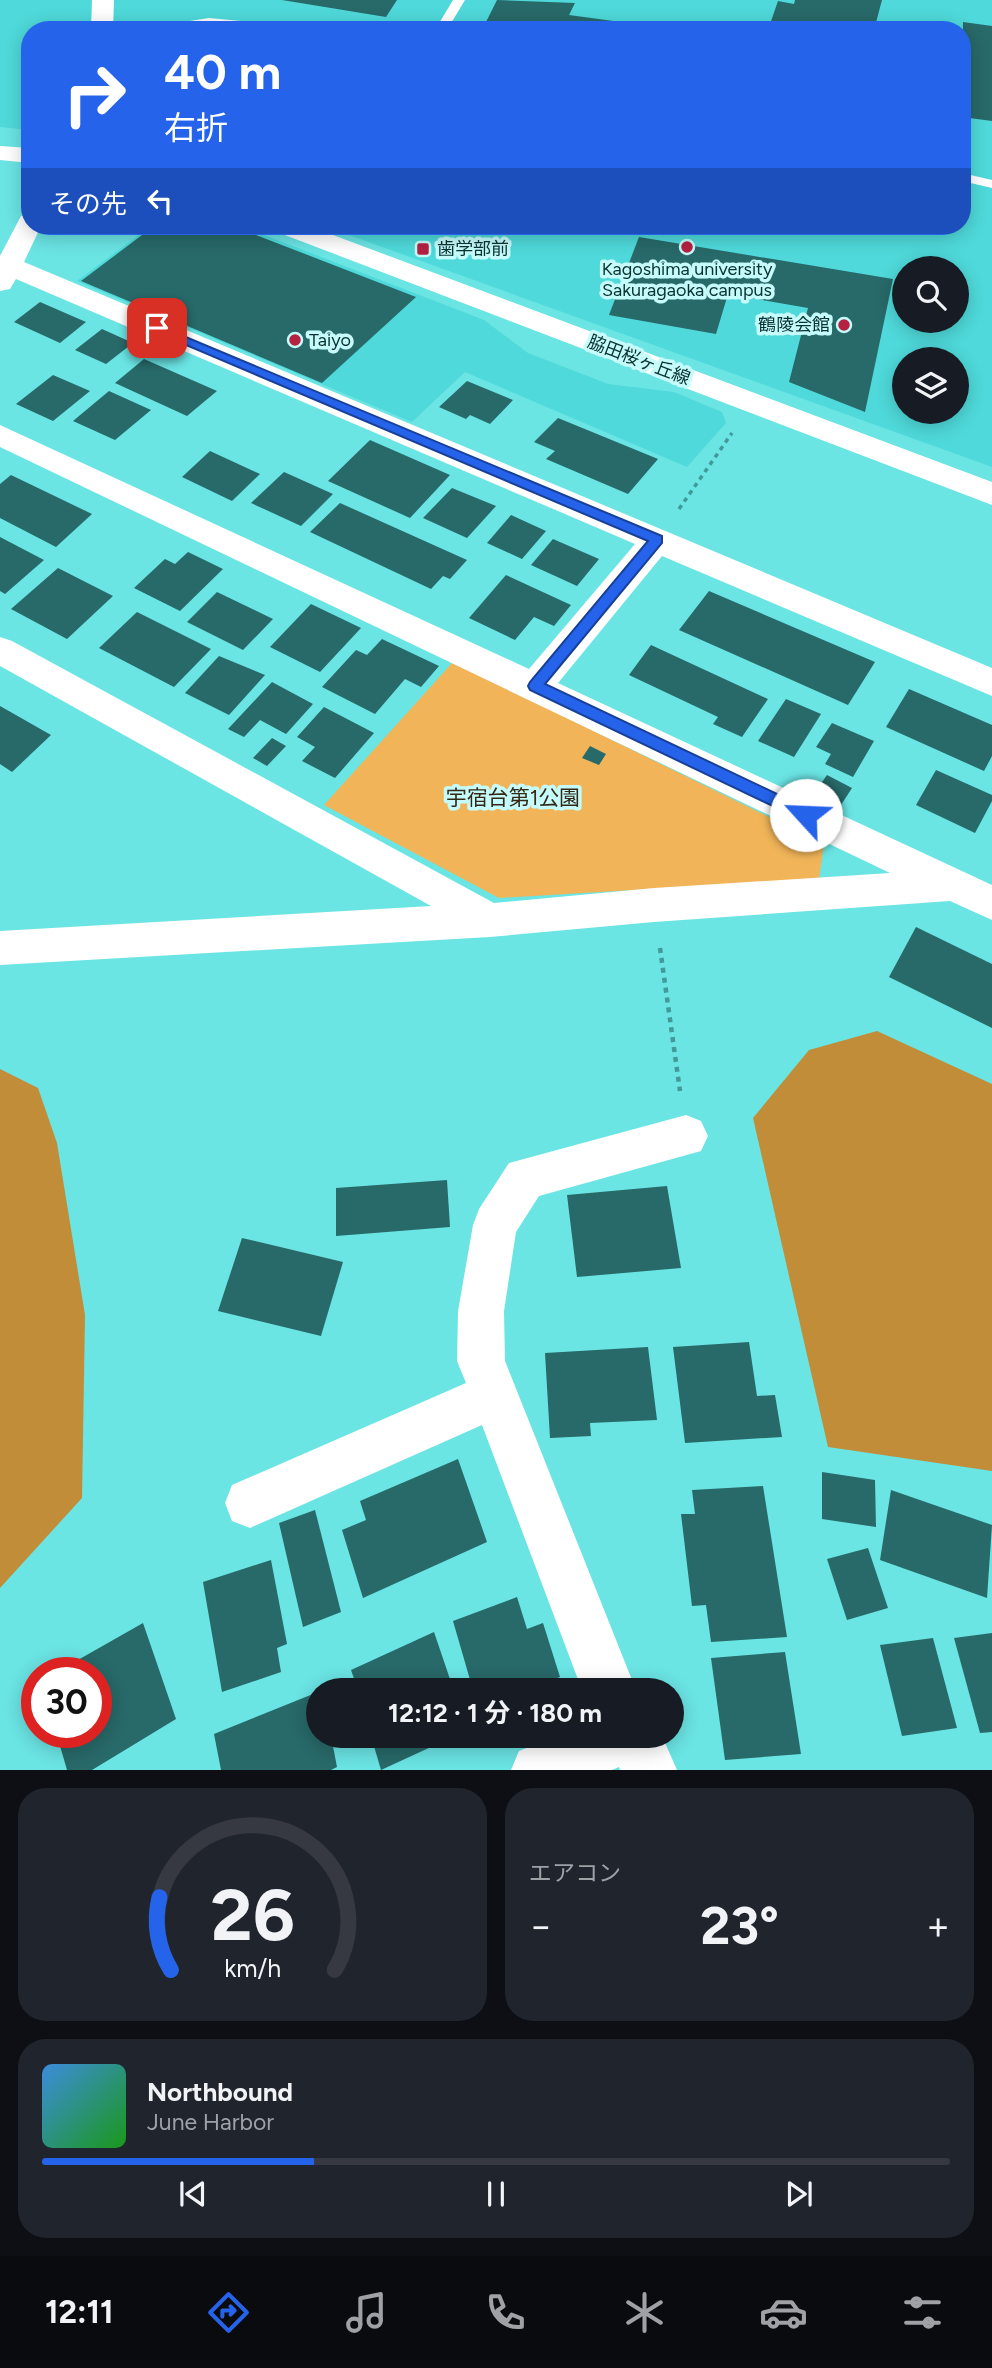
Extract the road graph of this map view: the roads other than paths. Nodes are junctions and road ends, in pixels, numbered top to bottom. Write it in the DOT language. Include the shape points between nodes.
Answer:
graph roads {
  1 [pos="103,0"];
  2 [pos="459,0"];
  3 [pos="102,21"];
  4 [pos="446,21"];
  5 [pos="0,153"];
  6 [pos="21,155"];
  7 [pos="971,179"];
  8 [pos="992,184"];
  9 [pos="24,235"];
  10 [pos="310,235"];
  11 [pos="4,274"];
  12 [pos="0,435"];
  13 [pos="992,494"];
  14 [pos="657,540"];
  15 [pos="0,650"];
  16 [pos="992,682"];
  17 [pos="535,686"];
  18 [pos="954,885"];
  19 [pos="992,903"];
  20 [pos="490,920"];
  21 [pos="8,942"];
  22 [pos="686,1136"];
  23 [pos="494,1395"];
  24 [pos="250,1503"];
  25 [pos="604,1678"];
  26 [pos="597,1748"];
  27 [pos="637,1748"];
  28 [pos="538,1769"];
  29 [pos="650,1769"];
  1 -- 3 [label="street"];
  2 -- 4 [label="lane"];
  5 -- 6 [label="street"];
  7 -- 8 [label="lane"];
  9 -- 11 [label="street"];
  10 -- 13 [label="street, 脇田桜ヶ丘線"];
  11 -- 14 [label="street"];
  12 -- 17 [label="street"];
  14 -- 16 [label="street"];
  14 -- 17 [label="street"];
  15 -- 20 [label="street"];
  17 -- 18 [label="street"];
  18 -- 19 [label="street"];
  18 -- 20 [label="street"];
  20 -- 21 [label="street"];
  22 -- 23 [label="street" via="525,1178 495,1225 481,1311 481,1362"];
  23 -- 24 [label="street"];
  23 -- 25 [label="street"];
  26 -- 28 [label="street"];
  27 -- 29 [label="street"];
}
